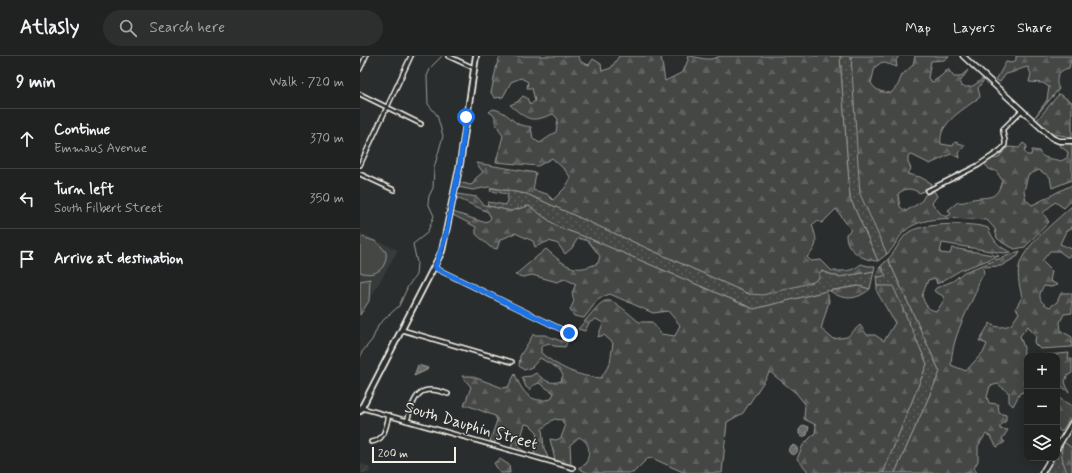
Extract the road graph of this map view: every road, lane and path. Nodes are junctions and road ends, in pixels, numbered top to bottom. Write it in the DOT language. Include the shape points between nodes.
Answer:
graph roads {
  1 [pos="366,56"];
  2 [pos="411,56"];
  3 [pos="448,56"];
  4 [pos="476,56"];
  5 [pos="963,56"];
  6 [pos="474,68"];
  7 [pos="360,69"];
  8 [pos="360,94"];
  9 [pos="387,108"];
  10 [pos="1022,110"];
  11 [pos="421,124"];
  12 [pos="1072,141"];
  13 [pos="360,164"];
  14 [pos="360,174"];
  15 [pos="394,190"];
  16 [pos="927,191"];
  17 [pos="435,268"];
  18 [pos="402,330"];
  19 [pos="569,333"];
  20 [pos="512,362"];
  21 [pos="448,394"];
  22 [pos="361,409"];
  23 [pos="389,416"];
  24 [pos="407,420"];
  25 [pos="1072,423"];
  26 [pos="371,442"];
  27 [pos="1060,443"];
  28 [pos="1049,461"];
  29 [pos="573,468"];
  30 [pos="1042,473"];
  1 -- 7 [label="street"];
  2 -- 9 [label="street"];
  3 -- 6 [label="street"];
  4 -- 6 [label="main road"];
  5 -- 10 [label="street"];
  6 -- 17 [label="main road" via="453,200 444,246"];
  8 -- 9 [label="street"];
  9 -- 11 [label="street"];
  9 -- 13 [label="street"];
  10 -- 12 [label="street" via="1052,138"];
  10 -- 16 [label="street" via="1003,129 1003,149 985,159 979,166"];
  14 -- 15 [label="street"];
  17 -- 18 [label="main road"];
  17 -- 19 [label="street"];
  18 -- 20 [label="street"];
  18 -- 22 [label="main road"];
  21 -- 24 [label="street" via="431,389 417,394"];
  22 -- 23 [label="street, South Dauphin Street"];
  23 -- 24 [label="street, South Dauphin Street"];
  23 -- 26 [label="street" via="382,437"];
  24 -- 29 [label="street, South Dauphin Street"];
  25 -- 27 [label="street"];
  28 -- 30 [label="street"];
}
